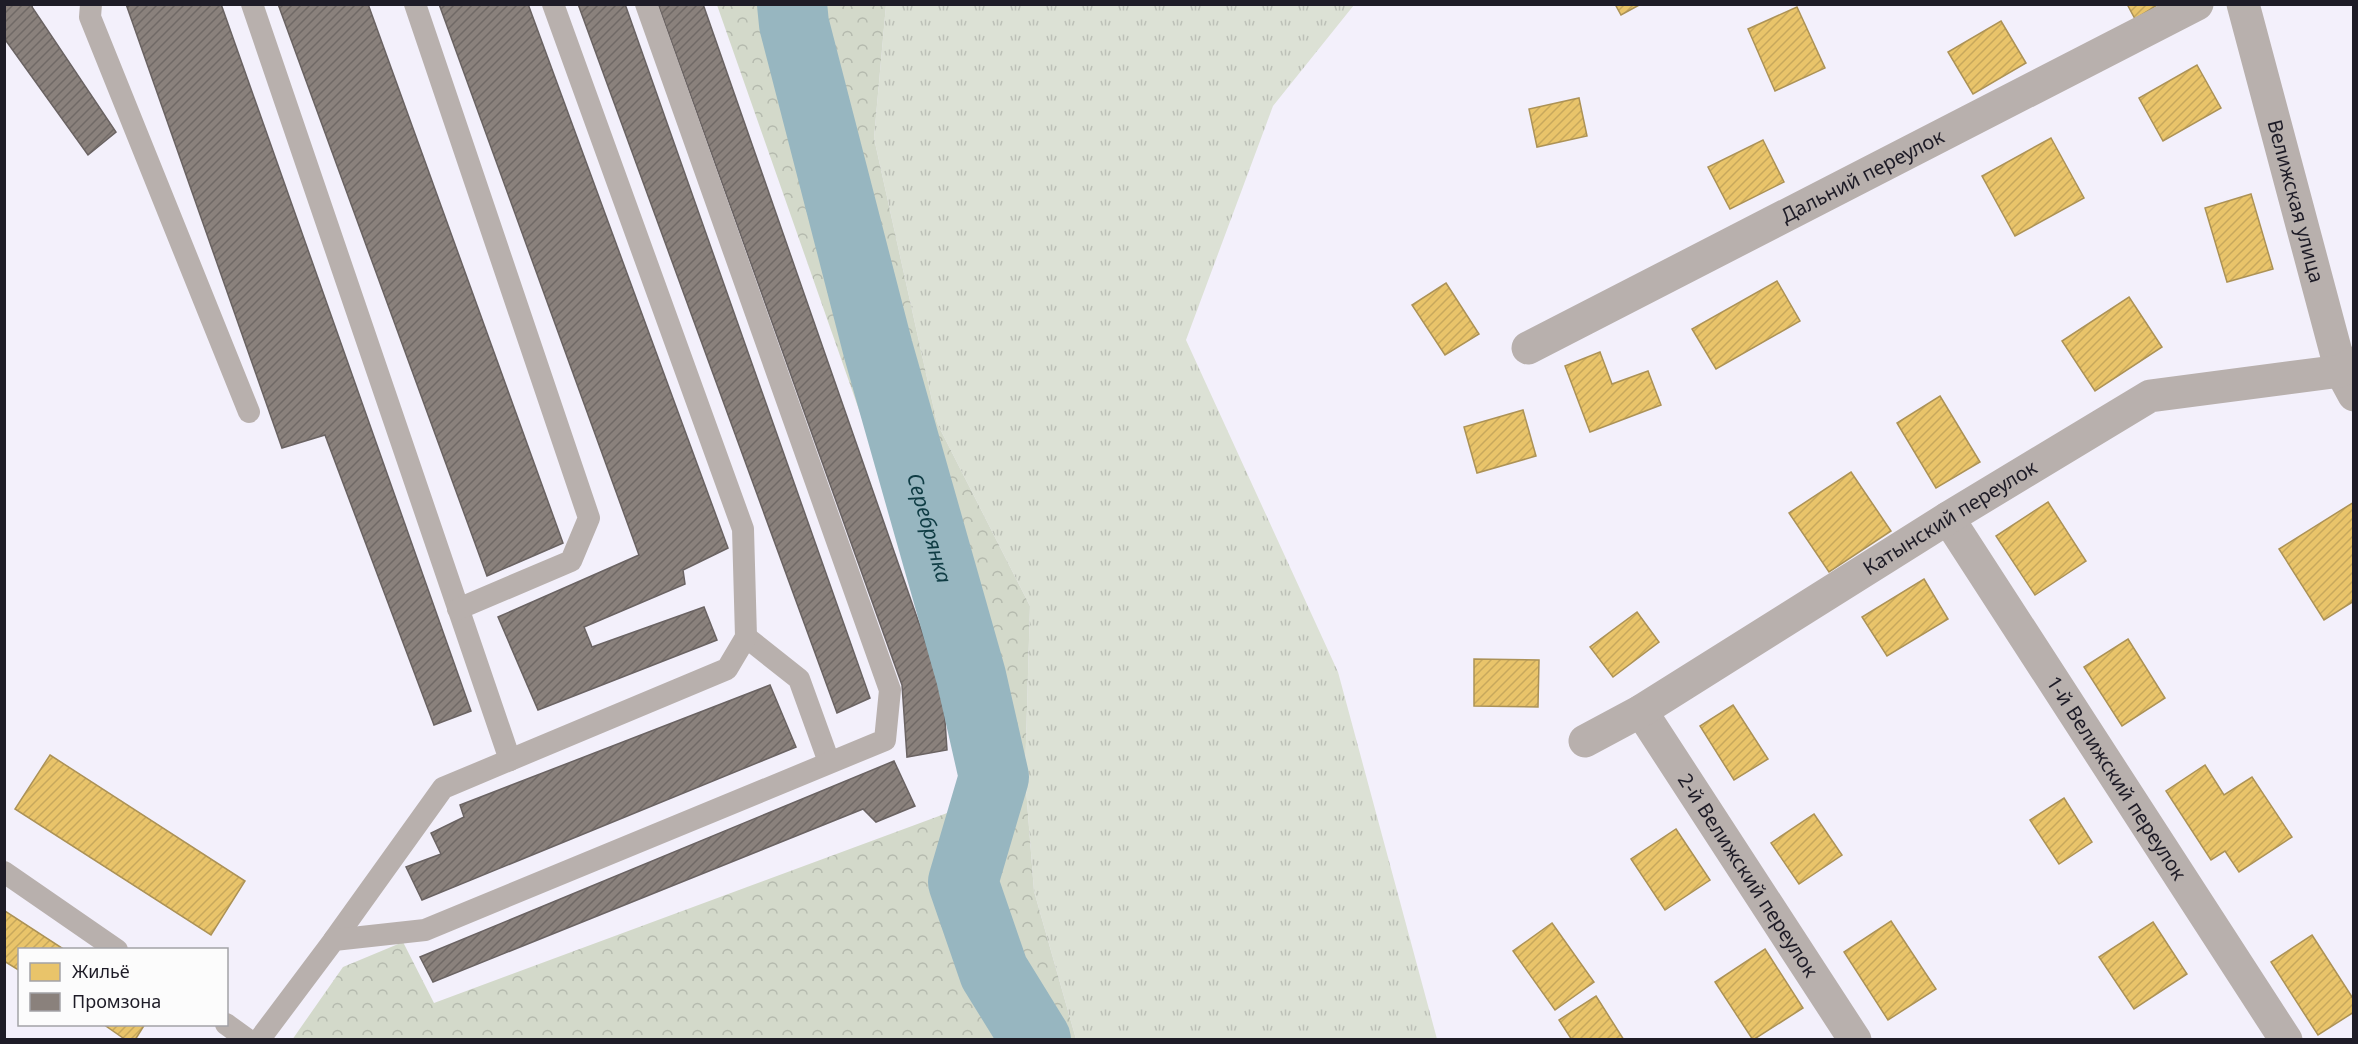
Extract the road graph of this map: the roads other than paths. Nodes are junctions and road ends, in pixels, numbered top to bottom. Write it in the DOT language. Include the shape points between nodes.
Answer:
graph roads {
  1 [pos="92,4"];
  2 [pos="252,4"];
  3 [pos="416,4"];
  4 [pos="553,4"];
  5 [pos="646,4"];
  6 [pos="2198,4"];
  7 [pos="2243,4"];
  8 [pos="1528,348"];
  9 [pos="2349,376"];
  10 [pos="249,412"];
  11 [pos="1948,518"];
  12 [pos="458,609"];
  13 [pos="746,637"];
  14 [pos="1641,711"];
  15 [pos="1585,741"];
  16 [pos="510,760"];
  17 [pos="829,762"];
  18 [pos="4,872"];
  19 [pos="334,940"];
  20 [pos="114,948"];
  21 [pos="228,1025"];
  22 [pos="248,1040"];
  23 [pos="259,1040"];
  24 [pos="1855,1040"];
  25 [pos="2286,1040"];
  1 -- 10 [label="lane" via="90,17"];
  2 -- 12 [label="lane"];
  3 -- 12 [label="lane" via="589,518 571,561"];
  4 -- 13 [label="lane" via="743,529"];
  5 -- 17 [label="lane" via="890,690 885,740"];
  6 -- 8 [label="street, Дальний переулок"];
  7 -- 9 [label="street, Велижская улица"];
  9 -- 11 [label="street, Катынский переулок" via="2150,396"];
  11 -- 14 [label="street, Катынский переулок"];
  11 -- 25 [label="street, 1-й Велижский переулок"];
  12 -- 16 [label="lane"];
  13 -- 16 [label="lane" via="727,669"];
  13 -- 17 [label="lane" via="799,679"];
  14 -- 15 [label="street, Катынский переулок"];
  14 -- 24 [label="street, 2-й Велижский переулок"];
  16 -- 19 [label="lane" via="443,788"];
  17 -- 19 [label="lane" via="425,930"];
  18 -- 20 [label="lane"];
  19 -- 23 [label="lane"];
  21 -- 22 [label="lane"];
}
